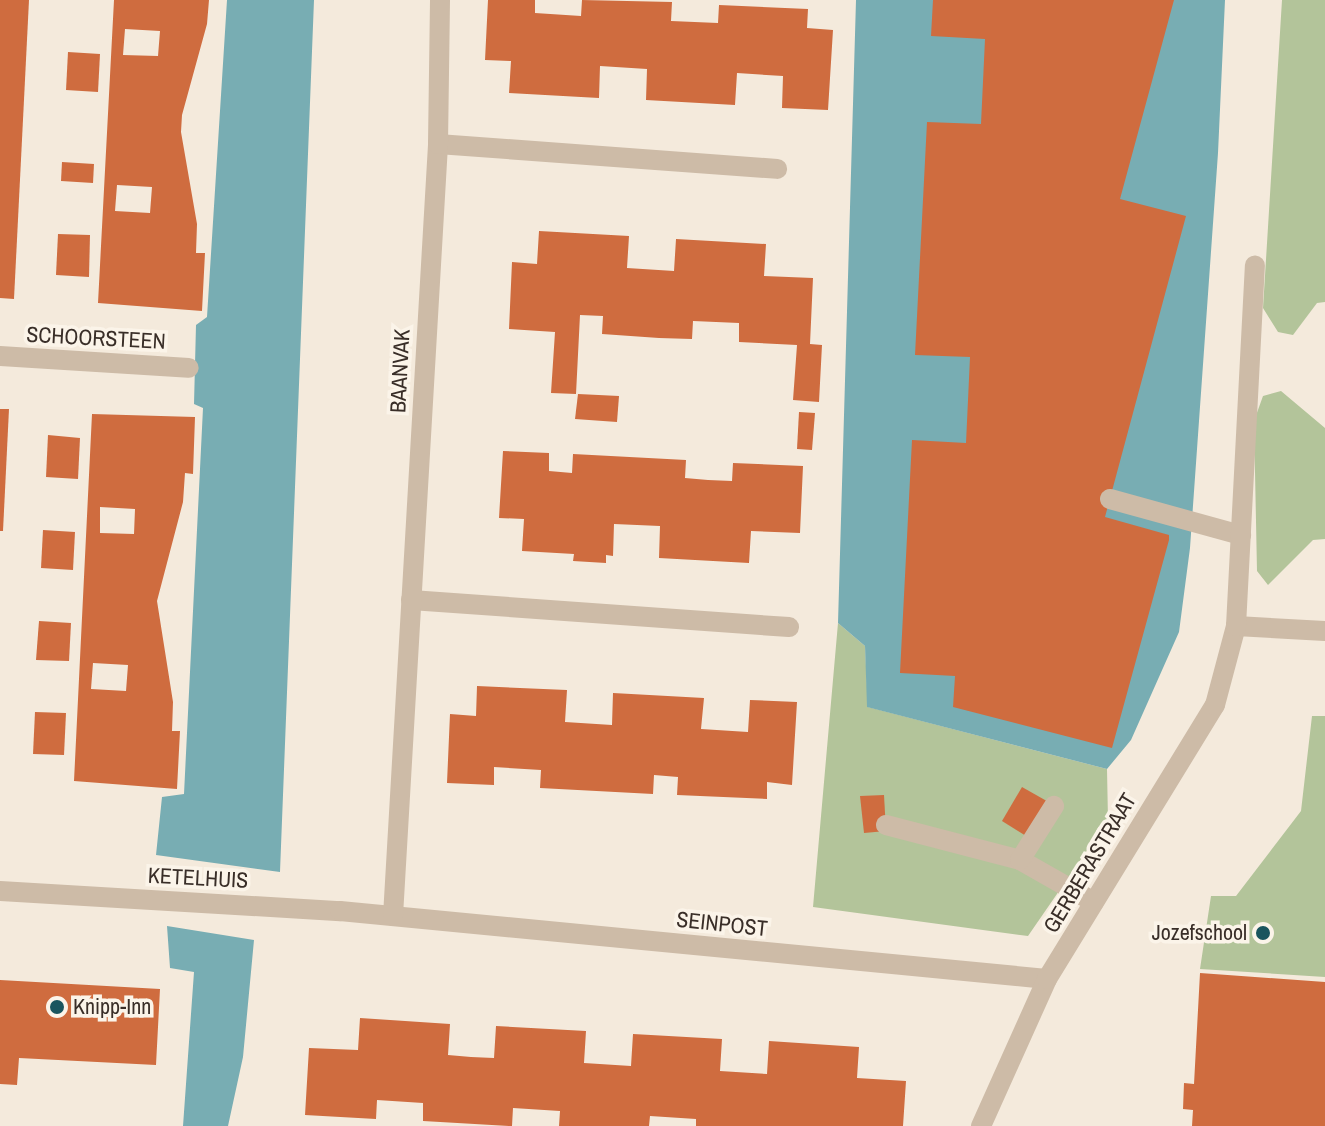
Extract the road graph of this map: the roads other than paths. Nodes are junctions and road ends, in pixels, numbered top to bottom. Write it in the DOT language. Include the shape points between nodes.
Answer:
graph roads {
  1 [pos="440,0"];
  2 [pos="438,144"];
  3 [pos="777,169"];
  4 [pos="1255,266"];
  5 [pos="0,356"];
  6 [pos="189,368"];
  7 [pos="1110,499"];
  8 [pos="1241,535"];
  9 [pos="411,600"];
  10 [pos="1236,626"];
  11 [pos="789,627"];
  12 [pos="1325,631"];
  13 [pos="1054,806"];
  14 [pos="886,825"];
  15 [pos="1020,860"];
  16 [pos="0,891"];
  17 [pos="1094,902"];
  18 [pos="393,916"];
  19 [pos="1047,979"];
  20 [pos="981,1126"];
  1 -- 2 [label="street, BAANVAK"];
  2 -- 3 [label="street"];
  2 -- 9 [label="street, BAANVAK"];
  4 -- 8 [label="street, GERBERASTRAAT"];
  5 -- 6 [label="street, SCHOORSTEEN"];
  7 -- 8 [label="street"];
  8 -- 10 [label="street, GERBERASTRAAT"];
  9 -- 11 [label="street"];
  9 -- 18 [label="street, BAANVAK"];
  10 -- 12 [label="street"];
  10 -- 17 [label="street, GERBERASTRAAT" via="1215,705"];
  13 -- 15 [label="street"];
  14 -- 15 [label="street"];
  15 -- 17 [label="street"];
  16 -- 18 [label="street, KETELHUIS"];
  17 -- 19 [label="street, GERBERASTRAAT"];
  18 -- 19 [label="street, SEINPOST"];
  19 -- 20 [label="street, GERBERASTRAAT"];
}
